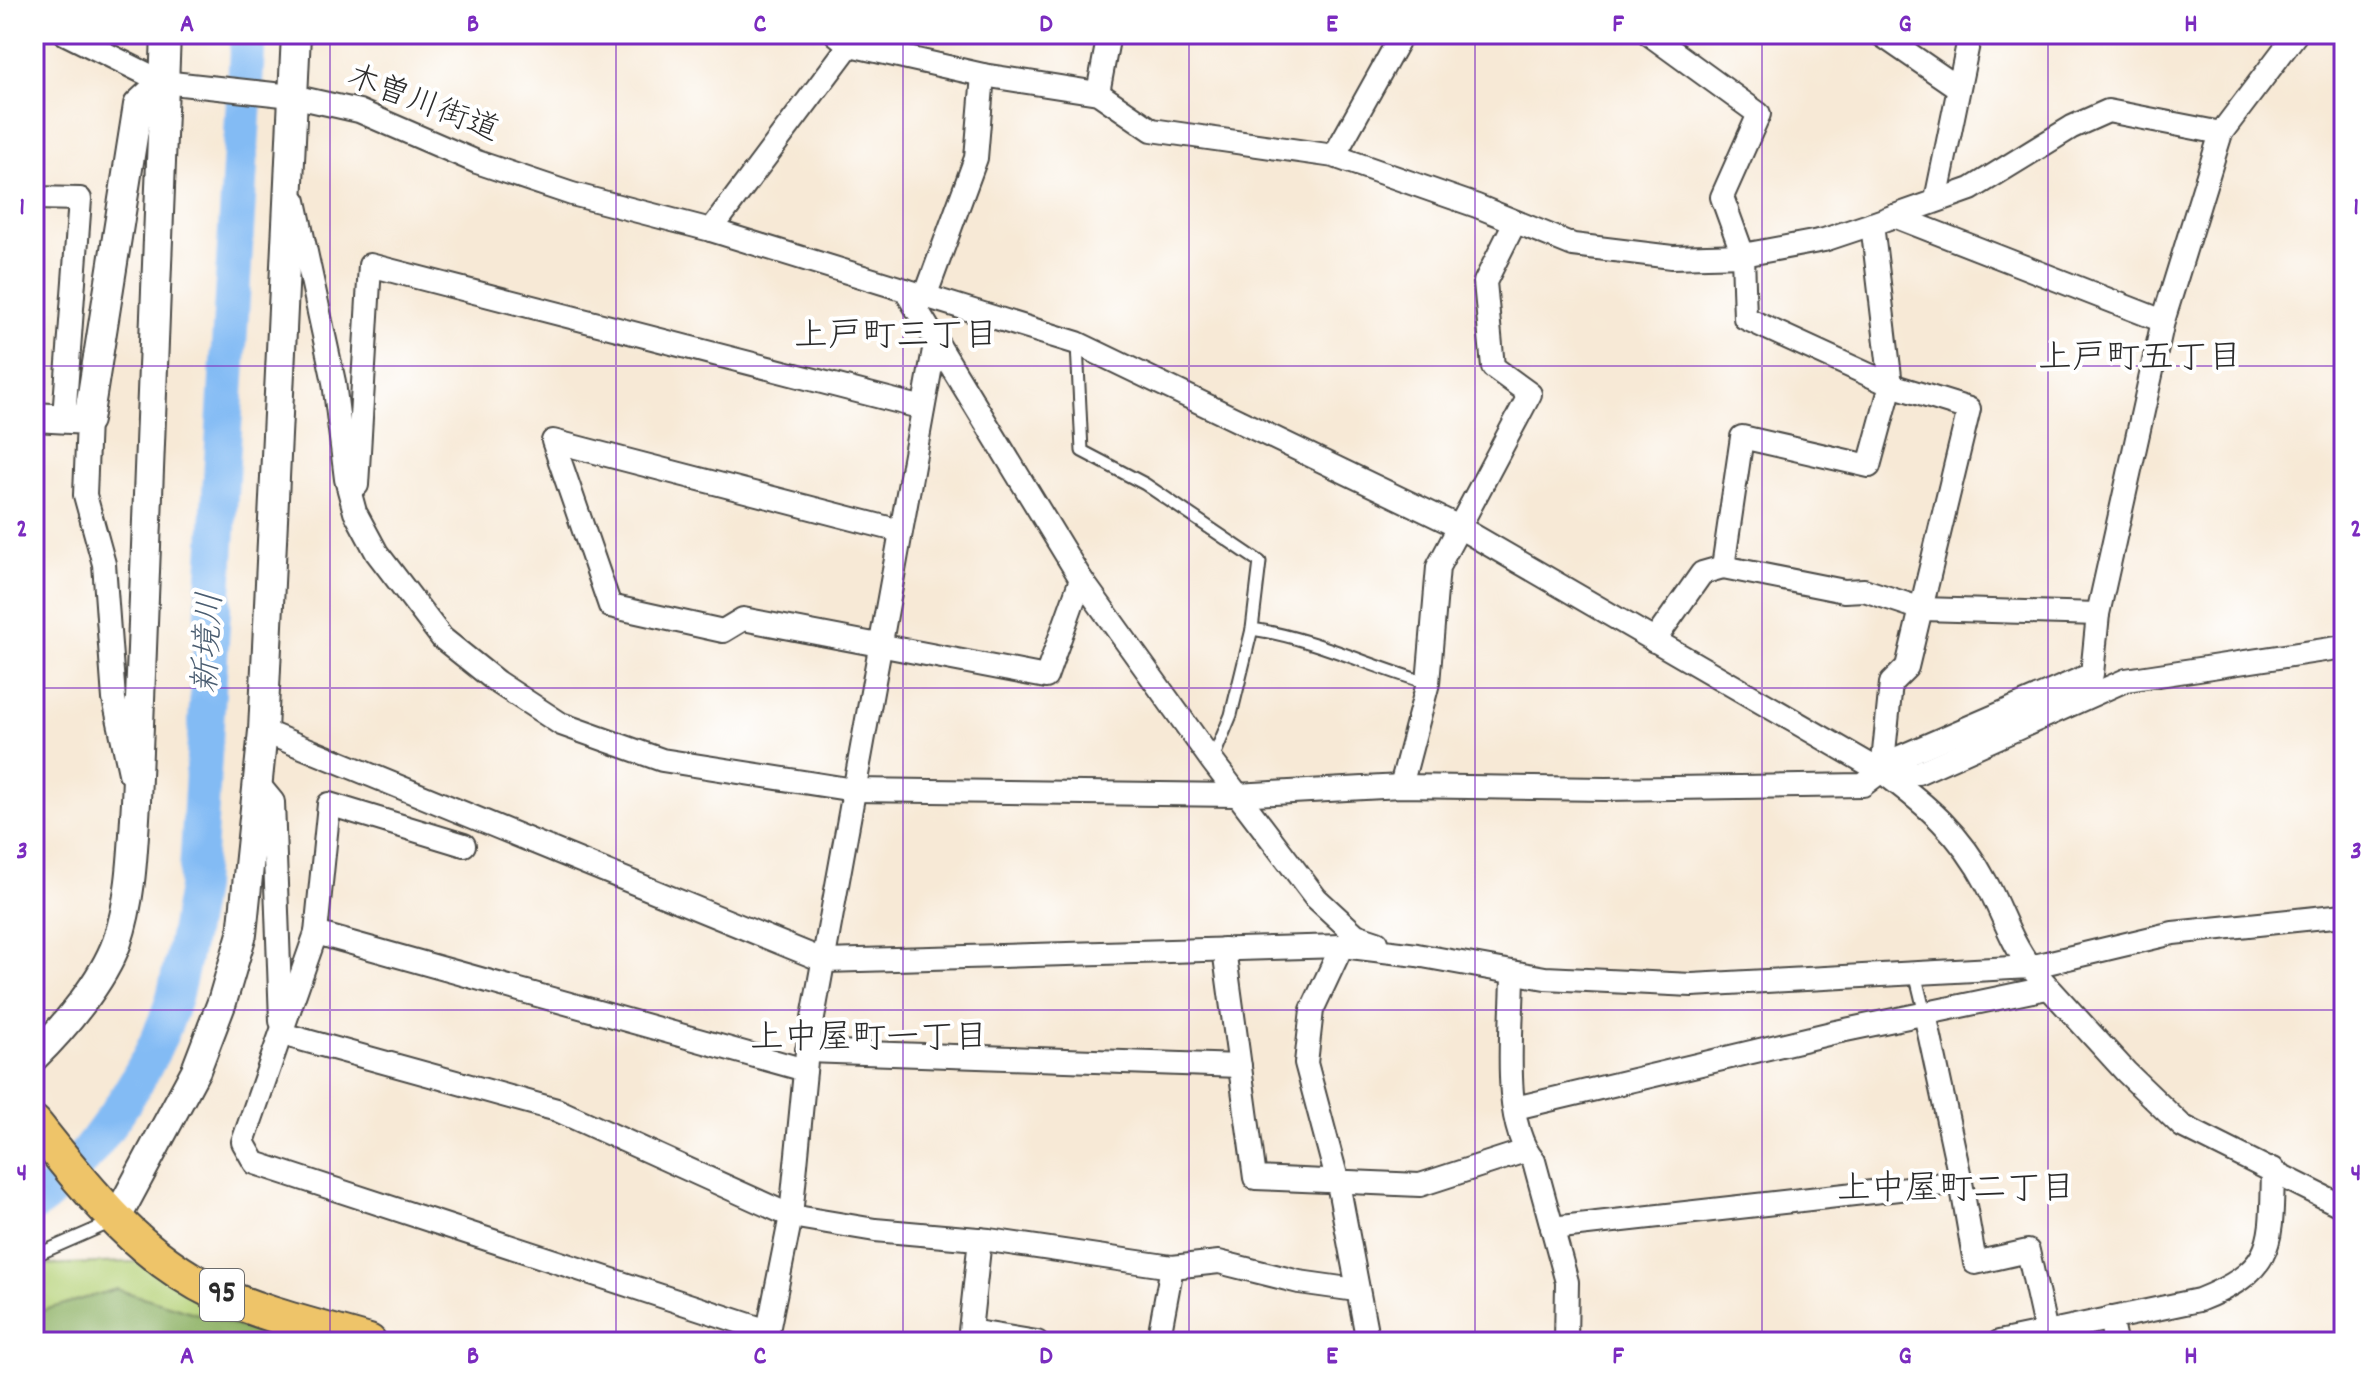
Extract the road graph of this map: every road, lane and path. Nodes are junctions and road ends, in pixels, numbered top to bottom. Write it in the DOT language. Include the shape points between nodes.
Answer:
graph roads {
  1 [pos="66,34"];
  2 [pos="166,34"];
  3 [pos="296,34"];
  4 [pos="1109,34"];
  5 [pos="1402,34"];
  6 [pos="1649,34"];
  7 [pos="1880,34"];
  8 [pos="1970,34"];
  9 [pos="2296,34"];
  10 [pos="848,38"];
  11 [pos="983,75"];
  12 [pos="163,82"];
  13 [pos="1957,87"];
  14 [pos="1098,93"];
  15 [pos="292,96"];
  16 [pos="2221,133"];
  17 [pos="1334,156"];
  18 [pos="291,180"];
  19 [pos="34,198"];
  20 [pos="1936,200"];
  21 [pos="1894,216"];
  22 [pos="1515,222"];
  23 [pos="1872,224"];
  24 [pos="711,230"];
  25 [pos="1743,255"];
  26 [pos="916,292"];
  27 [pos="2163,321"];
  28 [pos="1077,343"];
  29 [pos="935,344"];
  30 [pos="1891,385"];
  31 [pos="923,408"];
  32 [pos="34,417"];
  33 [pos="76,419"];
  34 [pos="355,512"];
  35 [pos="1457,526"];
  36 [pos="900,531"];
  37 [pos="1723,567"];
  38 [pos="1081,579"];
  39 [pos="1922,609"];
  40 [pos="2098,614"];
  41 [pos="1252,629"];
  42 [pos="1654,641"];
  43 [pos="879,644"];
  44 [pos="2344,647"];
  45 [pos="1428,683"];
  46 [pos="263,731"];
  47 [pos="1212,761"];
  48 [pos="1882,772"];
  49 [pos="259,785"];
  50 [pos="1401,786"];
  51 [pos="854,790"];
  52 [pos="1236,795"];
  53 [pos="136,802"];
  54 [pos="464,845"];
  55 [pos="2344,915"];
  56 [pos="316,933"];
  57 [pos="1342,946"];
  58 [pos="1224,949"];
  59 [pos="1417,955"];
  60 [pos="825,961"];
  61 [pos="2030,967"];
  62 [pos="1513,973"];
  63 [pos="1915,973"];
  64 [pos="2047,988"];
  65 [pos="1925,1014"];
  66 [pos="282,1034"];
  67 [pos="34,1057"];
  68 [pos="806,1061"];
  69 [pos="1240,1066"];
  70 [pos="1515,1108"];
  71 [pos="34,1123"];
  72 [pos="1525,1151"];
  73 [pos="2273,1169"];
  74 [pos="1961,1182"];
  75 [pos="1338,1183"];
  76 [pos="2344,1207"];
  77 [pos="107,1212"];
  78 [pos="791,1216"];
  79 [pos="1552,1228"];
  80 [pos="980,1239"];
  81 [pos="34,1256"];
  82 [pos="1172,1267"];
  83 [pos="1356,1290"];
  84 [pos="2110,1318"];
  85 [pos="2046,1332"];
  86 [pos="369,1342"];
  87 [pos="1037,1342"];
  88 [pos="1158,1342"];
  89 [pos="1368,1342"];
  90 [pos="1566,1342"];
  91 [pos="1999,1342"];
  92 [pos="2115,1342"];
  1 -- 12 [label="street, 木曽川街道"];
  2 -- 12 [label="street"];
  3 -- 15 [label="street"];
  4 -- 14 [label="street"];
  5 -- 17 [label="street"];
  6 -- 25 [label="street" via="1759,114 1722,197"];
  7 -- 13 [label="street"];
  8 -- 13 [label="street"];
  9 -- 16 [label="street"];
  10 -- 11 [label="street"];
  10 -- 24 [label="street"];
  11 -- 14 [label="street"];
  11 -- 26 [label="street" via="976,158"];
  12 -- 15 [label="street, 木曽川街道"];
  12 -- 33 [label="street" via="138,105"];
  12 -- 53 [label="street"];
  13 -- 20 [label="street"];
  14 -- 17 [label="street" via="1152,130"];
  15 -- 18 [label="street"];
  15 -- 24 [label="street, 木曽川街道" via="359,111 477,162 572,194"];
  16 -- 20 [label="street" via="2108,111 1971,189"];
  16 -- 27 [label="street"];
  17 -- 22 [label="street"];
  18 -- 34 [label="street"];
  18 -- 46 [label="street"];
  19 -- 33 [label="street" via="80,199"];
  20 -- 21 [label="street"];
  21 -- 23 [label="street"];
  21 -- 27 [label="street"];
  22 -- 25 [label="street" via="1573,245 1672,257"];
  22 -- 35 [label="street" via="1485,282 1493,367 1530,394"];
  23 -- 25 [label="street" via="1824,240"];
  23 -- 30 [label="street"];
  24 -- 26 [label="street, 木曽川街道"];
  25 -- 30 [label="street" via="1745,318"];
  26 -- 28 [label="street, 木曽川街道"];
  26 -- 29 [label="street"];
  27 -- 40 [label="street"];
  28 -- 35 [label="street, 木曽川街道"];
  28 -- 41 [label="lane" via="1082,451 1145,484 1260,562"];
  29 -- 31 [label="street"];
  29 -- 38 [label="street"];
  30 -- 37 [label="street" via="1869,466 1742,437"];
  30 -- 39 [label="street" via="1969,409"];
  31 -- 34 [label="street" via="370,265"];
  31 -- 36 [label="street"];
  32 -- 33 [label="street"];
  33 -- 53 [label="street" via="85,495 104,564 114,699"];
  34 -- 51 [label="street" via="377,553 442,638 561,724 662,760"];
  35 -- 42 [label="street, 木曽川街道"];
  35 -- 45 [label="street" via="1438,567"];
  36 -- 43 [label="street"];
  36 -- 43 [label="street" via="553,441 610,606 723,631 743,619"];
  37 -- 39 [label="street" via="1844,591 1864,590"];
  37 -- 42 [label="street" via="1702,573"];
  38 -- 43 [label="street" via="1046,677"];
  38 -- 47 [label="street"];
  39 -- 40 [label="street"];
  39 -- 48 [label="street" via="1907,667 1891,683"];
  40 -- 48 [label="street" via="2092,674 1900,757"];
  41 -- 45 [label="lane" via="1293,635"];
  41 -- 47 [label="lane" via="1231,715"];
  42 -- 48 [label="street, 木曽川街道"];
  43 -- 51 [label="street"];
  44 -- 48 [label="street" via="2126,680 1918,773"];
  45 -- 50 [label="street"];
  46 -- 49 [label="street"];
  46 -- 60 [label="street"];
  47 -- 52 [label="street"];
  48 -- 50 [label="street" via="1863,785"];
  48 -- 61 [label="street, 木曽川街道" via="1932,809 1963,845"];
  49 -- 66 [label="street" via="273,802"];
  49 -- 77 [label="street" via="242,934 222,1002 196,1070"];
  50 -- 52 [label="street"];
  51 -- 52 [label="street"];
  51 -- 60 [label="street"];
  52 -- 59 [label="street" via="1316,898 1356,935"];
  53 -- 67 [label="street" via="129,890 116,944 78,1007"];
  54 -- 56 [label="street" via="329,804"];
  55 -- 61 [label="street" via="2173,933"];
  56 -- 66 [label="street"];
  56 -- 68 [label="street"];
  57 -- 58 [label="street"];
  57 -- 59 [label="street"];
  57 -- 75 [label="street" via="1312,1010 1306,1063"];
  58 -- 60 [label="street"];
  58 -- 69 [label="street"];
  59 -- 62 [label="street"];
  60 -- 68 [label="street"];
  61 -- 63 [label="street"];
  61 -- 64 [label="street, 木曽川街道"];
  62 -- 63 [label="street" via="1692,985"];
  62 -- 70 [label="street"];
  63 -- 65 [label="lane"];
  64 -- 65 [label="street"];
  64 -- 73 [label="street, 木曽川街道" via="2182,1126"];
  65 -- 70 [label="street"];
  65 -- 74 [label="street"];
  66 -- 78 [label="street" via="557,1110"];
  66 -- 78 [label="street" via="243,1142 255,1163 768,1331"];
  68 -- 69 [label="street"];
  68 -- 78 [label="street"];
  69 -- 75 [label="street" via="1255,1178"];
  70 -- 72 [label="street"];
  71 -- 77 [label="main road, 95"];
  72 -- 75 [label="street" via="1420,1185"];
  72 -- 79 [label="street" via="1534,1161"];
  73 -- 76 [label="street, 木曽川街道"];
  73 -- 84 [label="street" via="2271,1230 2264,1259 2222,1291 2199,1300"];
  74 -- 79 [label="street"];
  74 -- 85 [label="street" via="1975,1263 2028,1251"];
  75 -- 83 [label="street"];
  77 -- 81 [label="lane"];
  77 -- 86 [label="main road, 95" via="164,1261 216,1293"];
  78 -- 80 [label="street"];
  79 -- 90 [label="street" via="1567,1282"];
  80 -- 82 [label="street"];
  80 -- 87 [label="street" via="970,1331"];
  82 -- 83 [label="street" via="1219,1262"];
  82 -- 88 [label="street"];
  83 -- 89 [label="street"];
  84 -- 85 [label="street"];
  84 -- 92 [label="street"];
  85 -- 91 [label="street"];
}
